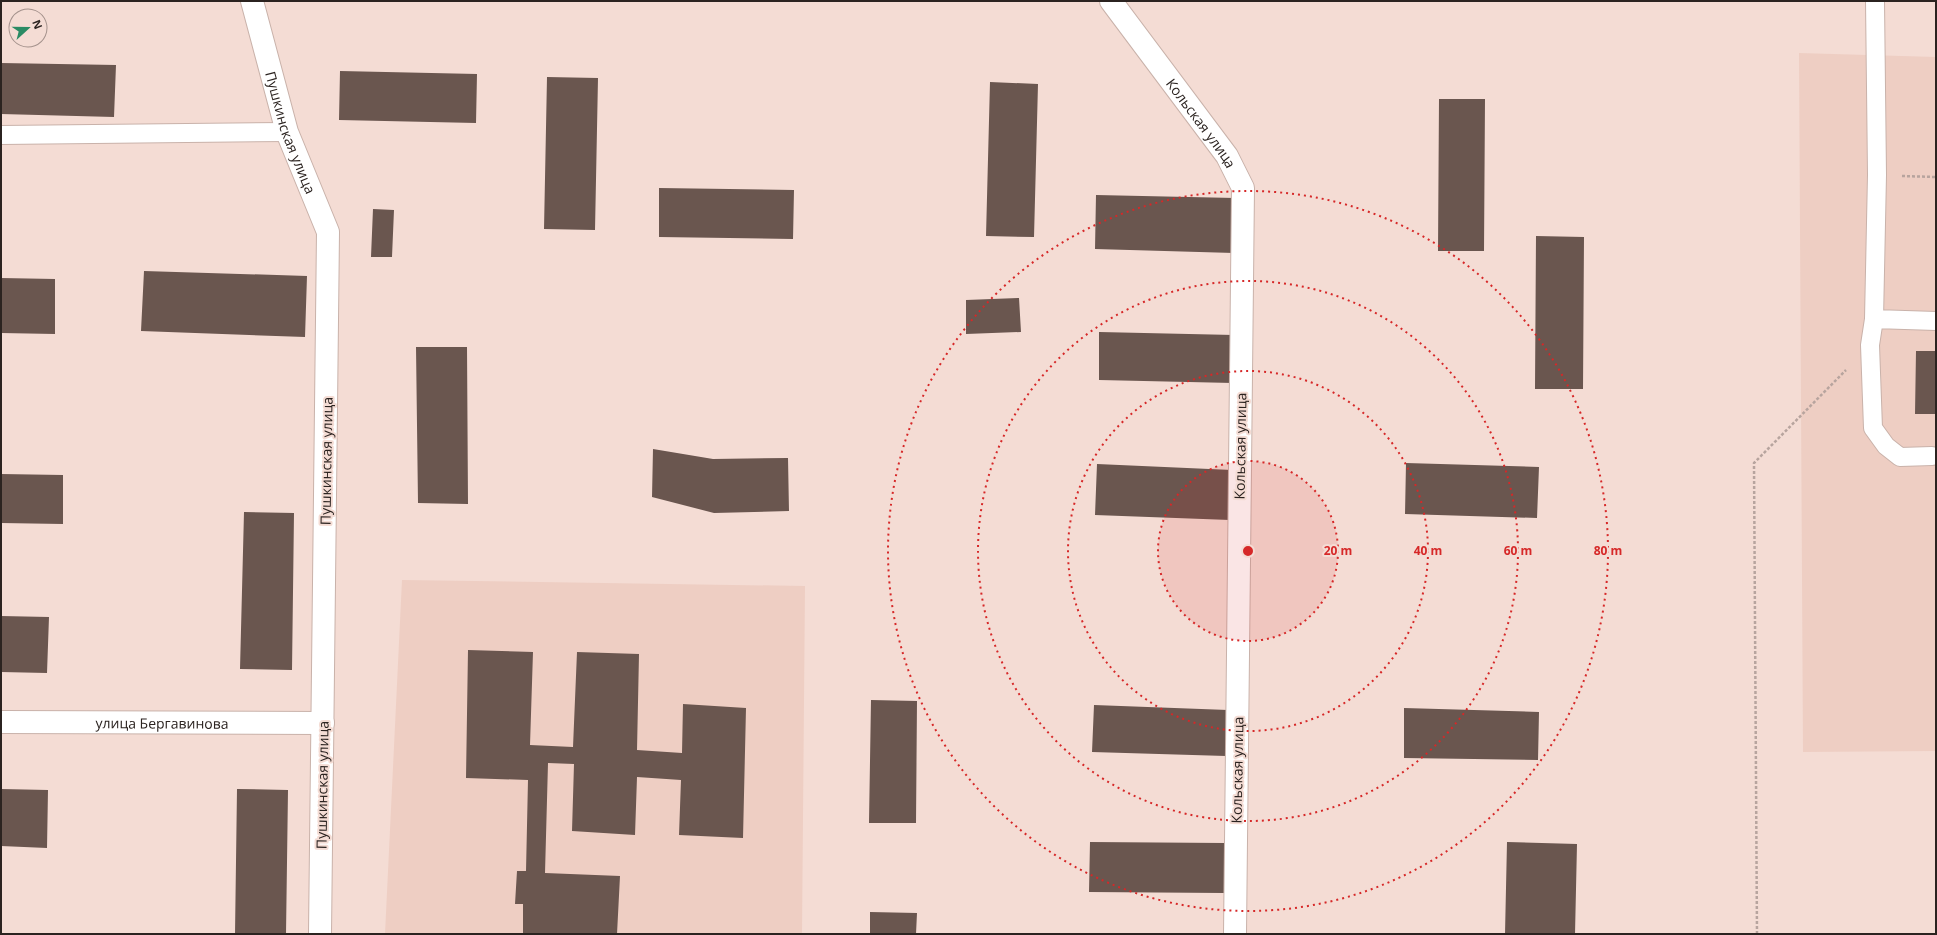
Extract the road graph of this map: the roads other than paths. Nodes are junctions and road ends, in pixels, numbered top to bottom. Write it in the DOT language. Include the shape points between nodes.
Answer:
graph roads {
  1 [pos="252,1"];
  2 [pos="1111,1"];
  3 [pos="1875,1"];
  4 [pos="287,132"];
  5 [pos="1,135"];
  6 [pos="1874,319"];
  7 [pos="1936,321"];
  8 [pos="1932,456"];
  9 [pos="1,722"];
  10 [pos="323,723"];
  11 [pos="320,934"];
  12 [pos="1235,934"];
  1 -- 4 [label="street, Пушкинская улица"];
  2 -- 12 [label="street, Кольская улица" via="1227,156 1243,188"];
  3 -- 6 [label="lane" via="1878,175"];
  4 -- 5 [label="lane"];
  4 -- 10 [label="street, Пушкинская улица" via="328,232"];
  6 -- 7 [label="lane"];
  6 -- 8 [label="lane" via="1870,345 1873,428 1886,446 1900,457"];
  9 -- 10 [label="street, улица Бергавинова"];
  10 -- 11 [label="street, Пушкинская улица"];
}
